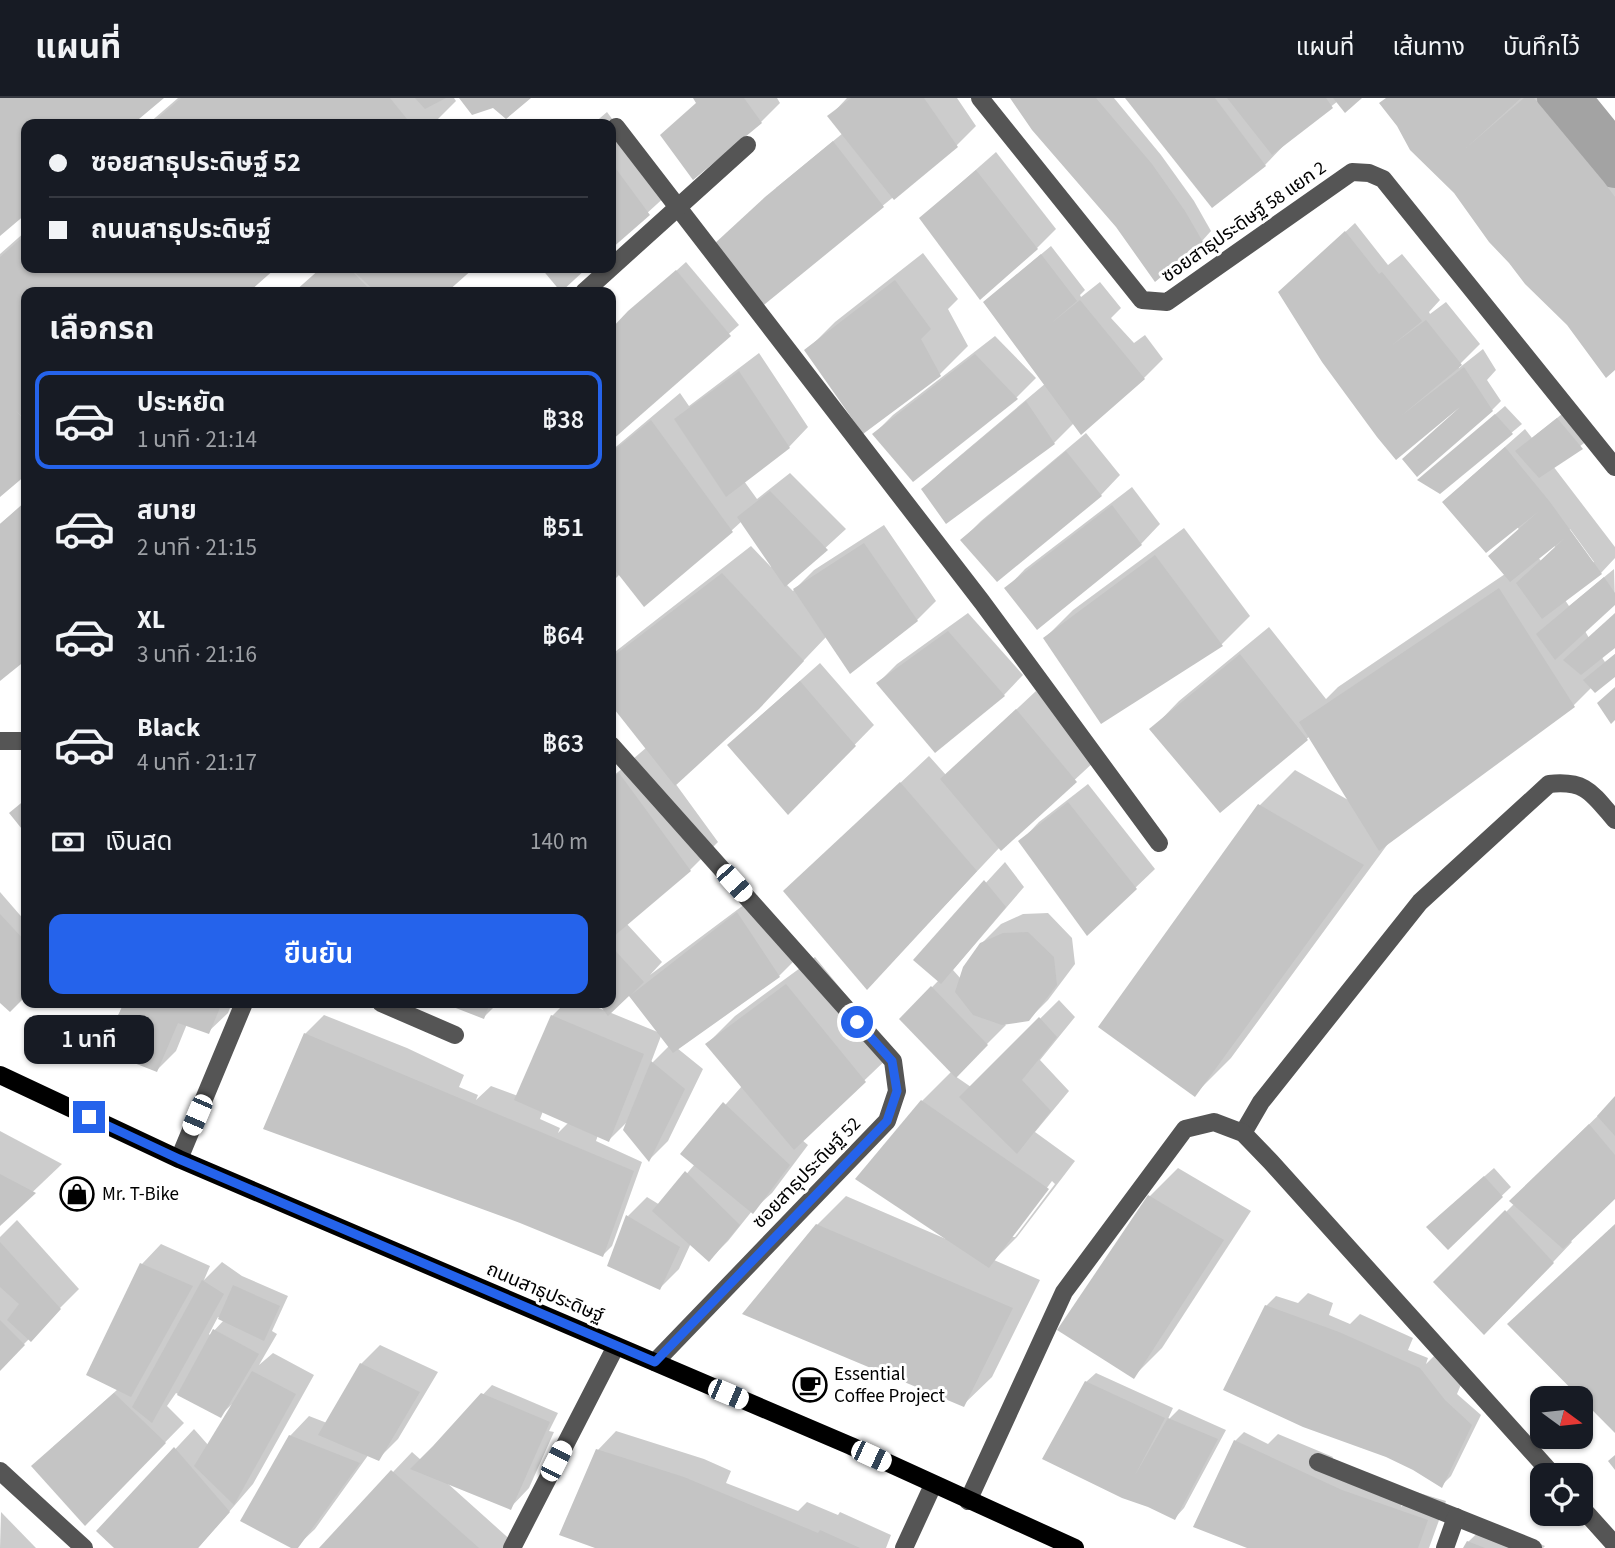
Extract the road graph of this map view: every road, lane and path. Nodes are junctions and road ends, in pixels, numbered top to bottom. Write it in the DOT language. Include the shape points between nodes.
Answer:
graph roads {
  1 [pos="980,98"];
  2 [pos="616,127"];
  3 [pos="747,145"];
  4 [pos="678,208"];
  5 [pos="616,263"];
  6 [pos="605,273"];
  7 [pos="590,287"];
  8 [pos="1615,467"];
  9 [pos="0,741"];
  10 [pos="21,741"];
  11 [pos="616,751"];
  12 [pos="1615,820"];
  13 [pos="1159,843"];
  14 [pos="242,1008"];
  15 [pos="393,1008"];
  16 [pos="455,1035"];
  17 [pos="0,1075"];
  18 [pos="1243,1133"];
  19 [pos="179,1159"];
  20 [pos="616,1346"];
  21 [pos="655,1362"];
  22 [pos="1318,1462"];
  23 [pos="1541,1463"];
  24 [pos="0,1471"];
  25 [pos="933,1485"];
  26 [pos="968,1501"];
  27 [pos="1456,1517"];
  28 [pos="1593,1520"];
  29 [pos="1615,1545"];
  30 [pos="84,1548"];
  31 [pos="512,1548"];
  32 [pos="904,1548"];
  33 [pos="1075,1548"];
  34 [pos="1445,1548"];
  35 [pos="1533,1548"];
  1 -- 8 [label="street, ซอยสาธุประดิษฐ์ 58 แยก 2" via="1142,300 1155,303 1167,302 1352,172 1383,179"];
  2 -- 4 [label="street"];
  3 -- 4 [label="street"];
  4 -- 5 [label="street"];
  4 -- 13 [label="street" via="982,602"];
  6 -- 7 [label="street"];
  9 -- 10 [label="street"];
  11 -- 21 [label="street, ซอยสาธุประดิษฐ์ 52" via="892,1061 897,1091 887,1121"];
  12 -- 18 [label="street" via="1591,792 1570,782 1549,783 1420,902 1261,1102"];
  14 -- 19 [label="street"];
  15 -- 16 [label="street"];
  17 -- 19 [label="main road, ถนนสาธุประดิษฐ์"];
  18 -- 23 [label="street"];
  18 -- 26 [label="street" via="1214,1122 1185,1129 1064,1292"];
  19 -- 20 [label="main road, ถนนสาธุประดิษฐ์"];
  20 -- 21 [label="main road, ถนนสาธุประดิษฐ์"];
  20 -- 31 [label="street"];
  21 -- 25 [label="main road, ถนนสาธุประดิษฐ์"];
  22 -- 27 [label="street"];
  24 -- 30 [label="street"];
  25 -- 26 [label="main road, ถนนสาธุประดิษฐ์"];
  25 -- 32 [label="street"];
  26 -- 33 [label="main road, ถนนสาธุประดิษฐ์"];
  27 -- 34 [label="street"];
  27 -- 35 [label="street"];
  28 -- 29 [label="street"];
}
